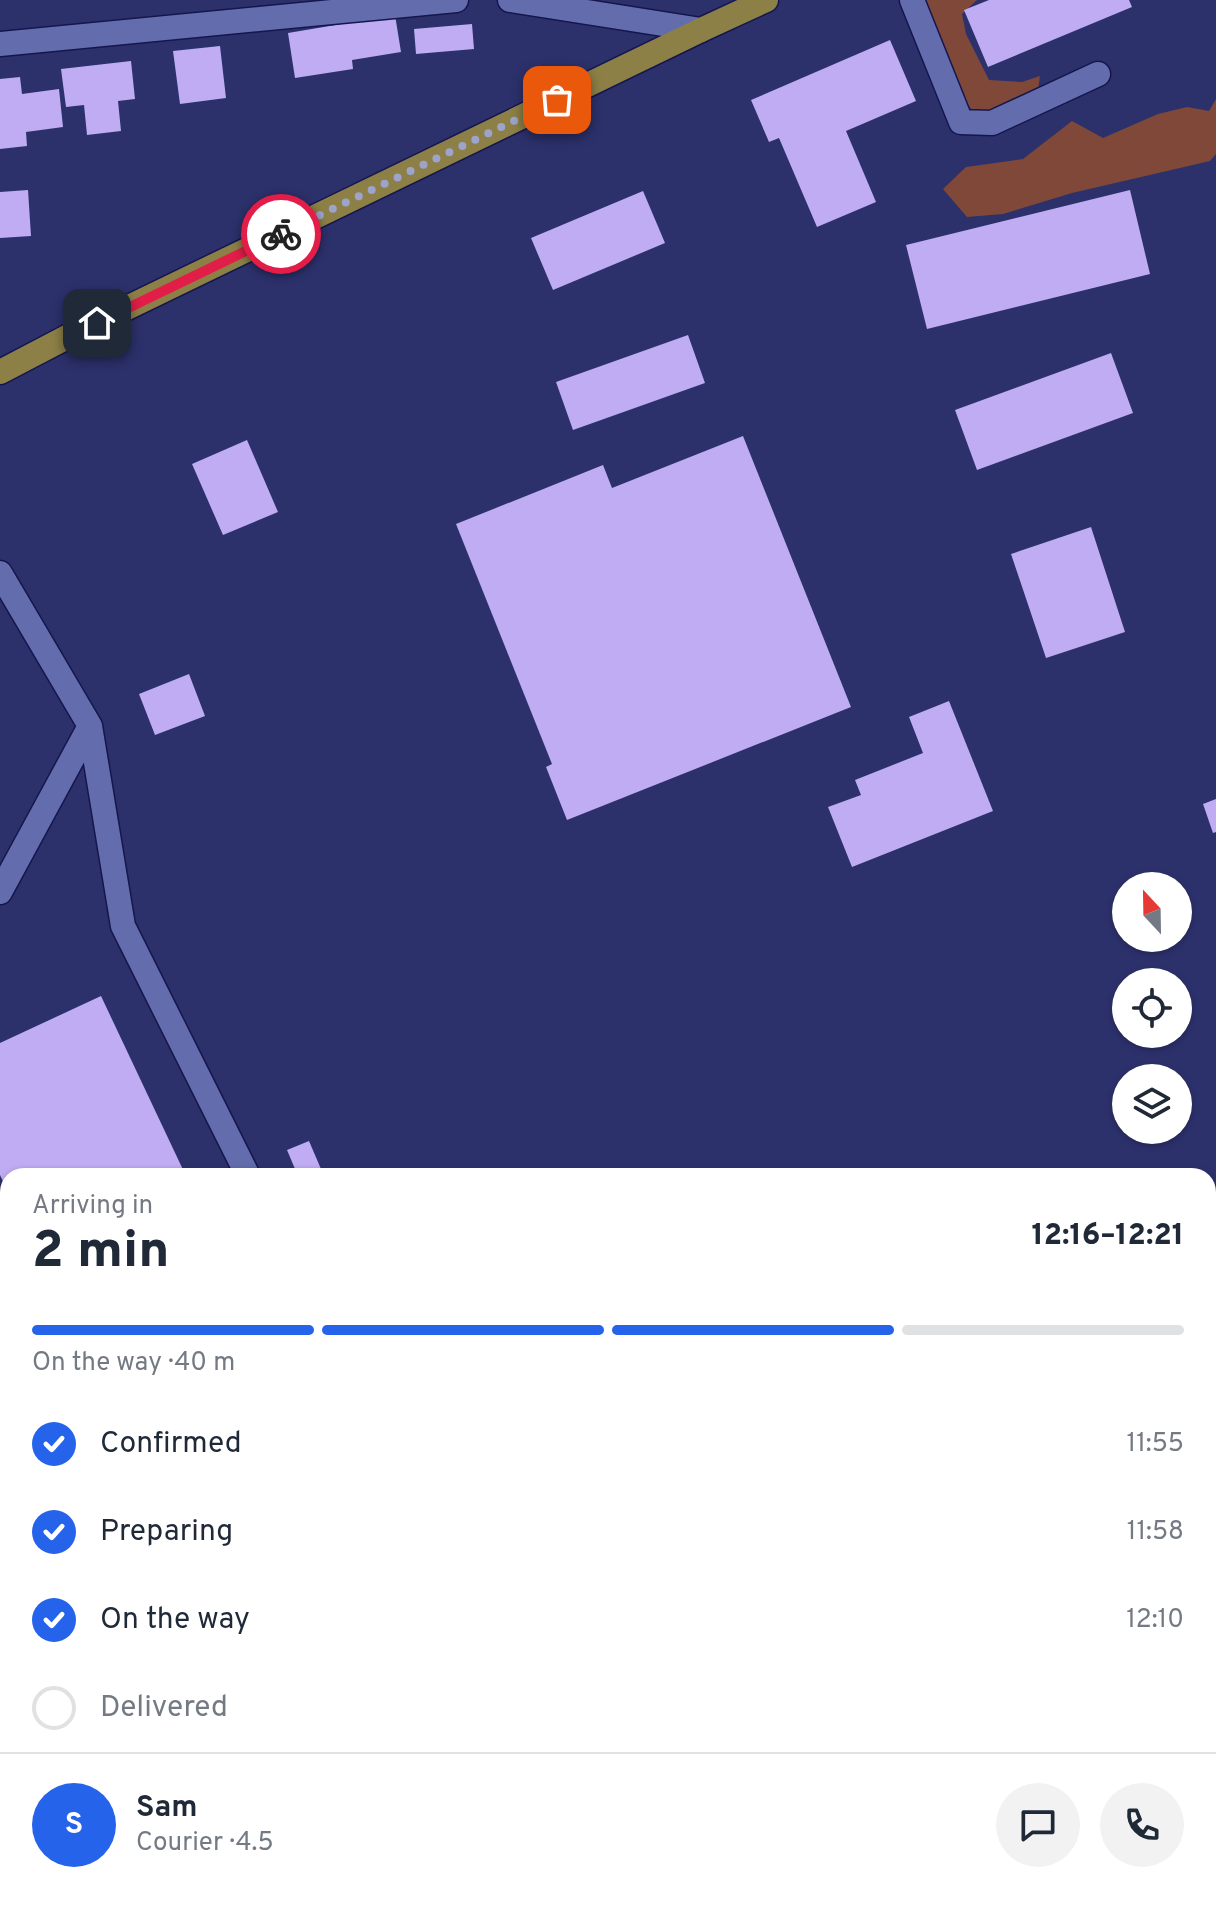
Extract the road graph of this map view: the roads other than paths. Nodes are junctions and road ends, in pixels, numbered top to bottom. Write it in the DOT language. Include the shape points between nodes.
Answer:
graph roads {
  1 [pos="456,0"];
  2 [pos="510,0"];
  3 [pos="912,0"];
  4 [pos="761,1"];
  5 [pos="701,30"];
  6 [pos="0,44"];
  7 [pos="1098,74"];
  8 [pos="0,372"];
  9 [pos="0,573"];
  10 [pos="90,726"];
  11 [pos="0,892"];
  12 [pos="244,1168"];
  1 -- 6 [label="street"];
  2 -- 5 [label="street"];
  3 -- 7 [label="street" via="961,122 992,123"];
  4 -- 5 [label="main road"];
  5 -- 8 [label="main road"];
  9 -- 10 [label="street"];
  10 -- 11 [label="street"];
  10 -- 12 [label="street" via="123,926"];
}
